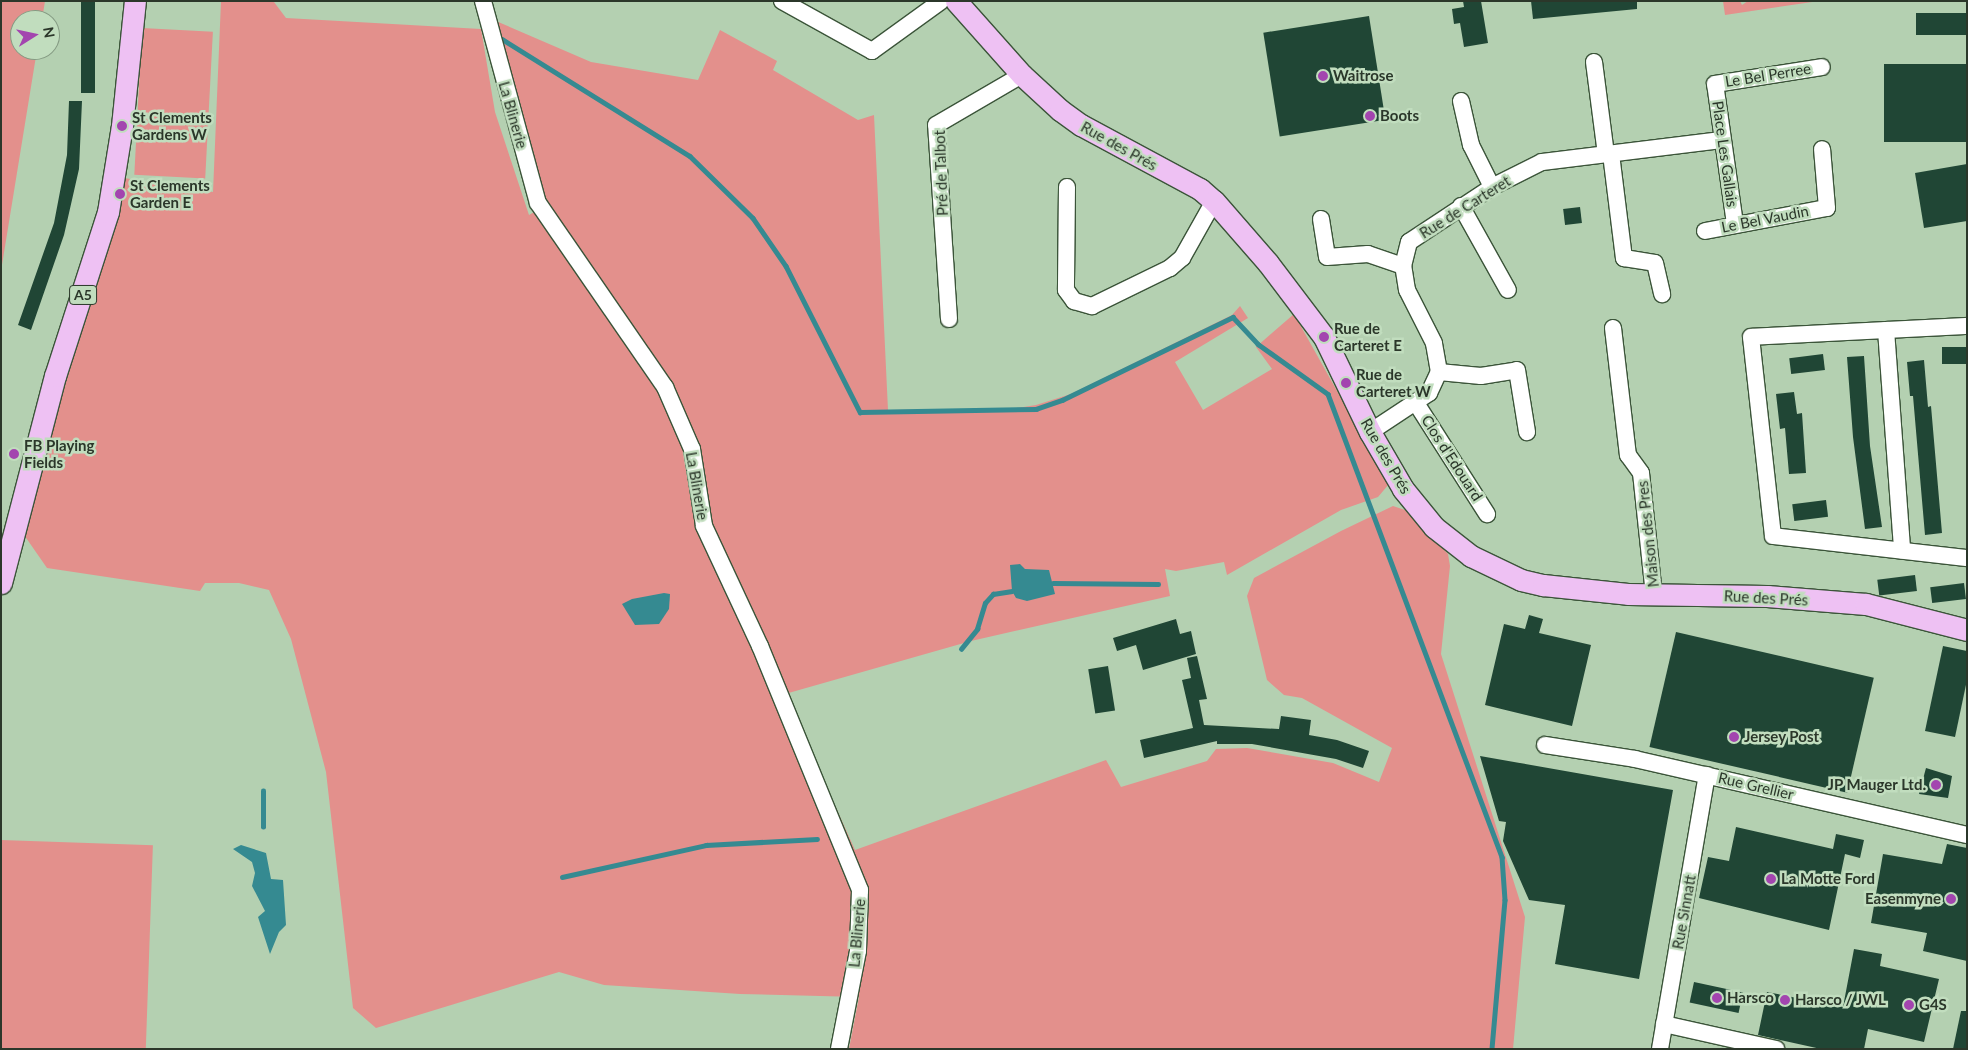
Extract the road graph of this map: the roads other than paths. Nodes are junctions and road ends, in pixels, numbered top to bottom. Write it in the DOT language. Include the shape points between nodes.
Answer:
graph roads {
  1 [pos="135,1"];
  2 [pos="483,1"];
  3 [pos="782,1"];
  4 [pos="941,1"];
  5 [pos="956,1"];
  6 [pos="1594,62"];
  7 [pos="1822,67"];
  8 [pos="1022,75"];
  9 [pos="1715,84"];
  10 [pos="1461,101"];
  11 [pos="1722,140"];
  12 [pos="1822,150"];
  13 [pos="1609,154"];
  14 [pos="1067,187"];
  15 [pos="1492,187"];
  16 [pos="1214,201"];
  17 [pos="1461,206"];
  18 [pos="1321,219"];
  19 [pos="1735,224"];
  20 [pos="1705,231"];
  21 [pos="1402,266"];
  22 [pos="1508,290"];
  23 [pos="1662,294"];
  24 [pos="949,319"];
  25 [pos="1967,326"];
  26 [pos="1613,328"];
  27 [pos="1886,330"];
  28 [pos="1439,372"];
  29 [pos="1416,403"];
  30 [pos="1370,432"];
  31 [pos="1526,432"];
  32 [pos="1487,514"];
  33 [pos="1902,550"];
  34 [pos="1967,558"];
  35 [pos="1,583"];
  36 [pos="1654,595"];
  37 [pos="1967,630"];
  38 [pos="1544,745"];
  39 [pos="1707,775"];
  40 [pos="1967,834"];
  41 [pos="1664,1024"];
  42 [pos="839,1049"];
  43 [pos="1660,1049"];
  44 [pos="1776,1049"];
  1 -- 35 [label="main road, A5" via="122,126 108,212 55,376"];
  2 -- 42 [label="street, La Blinerie" via="538,203 665,386 692,449 704,526 760,646 860,890 858,951"];
  3 -- 4 [label="street" via="872,52"];
  5 -- 8 [label="main road, Rue des Prés"];
  6 -- 13 [label="street"];
  7 -- 9 [label="street, Le Bel Perree"];
  8 -- 16 [label="main road, Rue des Prés" via="1081,125 1200,189"];
  8 -- 24 [label="street, Pré de Talbot" via="936,125"];
  9 -- 11 [label="street, Place Les Gallais"];
  10 -- 15 [label="street" via="1471,145"];
  11 -- 13 [label="street, Rue de Carteret"];
  11 -- 19 [label="street, Place Les Gallais"];
  12 -- 19 [label="street, Le Bel Vaudin" via="1828,208"];
  13 -- 15 [label="street, Rue de Carteret" via="1542,162"];
  13 -- 23 [label="street" via="1624,258 1655,263"];
  14 -- 16 [label="street" via="1066,290 1074,301 1092,306 1176,263"];
  15 -- 17 [label="street, Rue de Carteret"];
  16 -- 30 [label="main road, Rue des Prés" via="1268,263 1324,337"];
  17 -- 21 [label="street, Rue de Carteret" via="1409,242"];
  17 -- 22 [label="street"];
  18 -- 21 [label="street" via="1327,257 1368,254"];
  19 -- 20 [label="street, Le Bel Vaudin"];
  21 -- 28 [label="street, Rue de Carteret" via="1406,290 1434,343"];
  25 -- 27 [label="street"];
  26 -- 36 [label="street, Maison des Pres" via="1628,455 1641,473"];
  27 -- 33 [label="street"];
  27 -- 33 [label="street" via="1751,337 1773,536"];
  28 -- 29 [label="street" via="1429,393"];
  28 -- 31 [label="street" via="1481,376 1517,370"];
  29 -- 30 [label="street"];
  29 -- 32 [label="street, Clos d'Edouard"];
  30 -- 36 [label="main road, Rue des Prés" via="1403,489 1434,527 1471,556 1521,580 1543,585"];
  33 -- 34 [label="street"];
  36 -- 37 [label="main road, Rue des Prés" via="1767,596 1866,604"];
  38 -- 39 [label="street, Rue Grellier" via="1594,751"];
  39 -- 40 [label="street, Rue Grellier"];
  39 -- 41 [label="street, Rue Sinnatt"];
  41 -- 43 [label="street, Rue Sinnatt"];
  41 -- 44 [label="street"];
}
